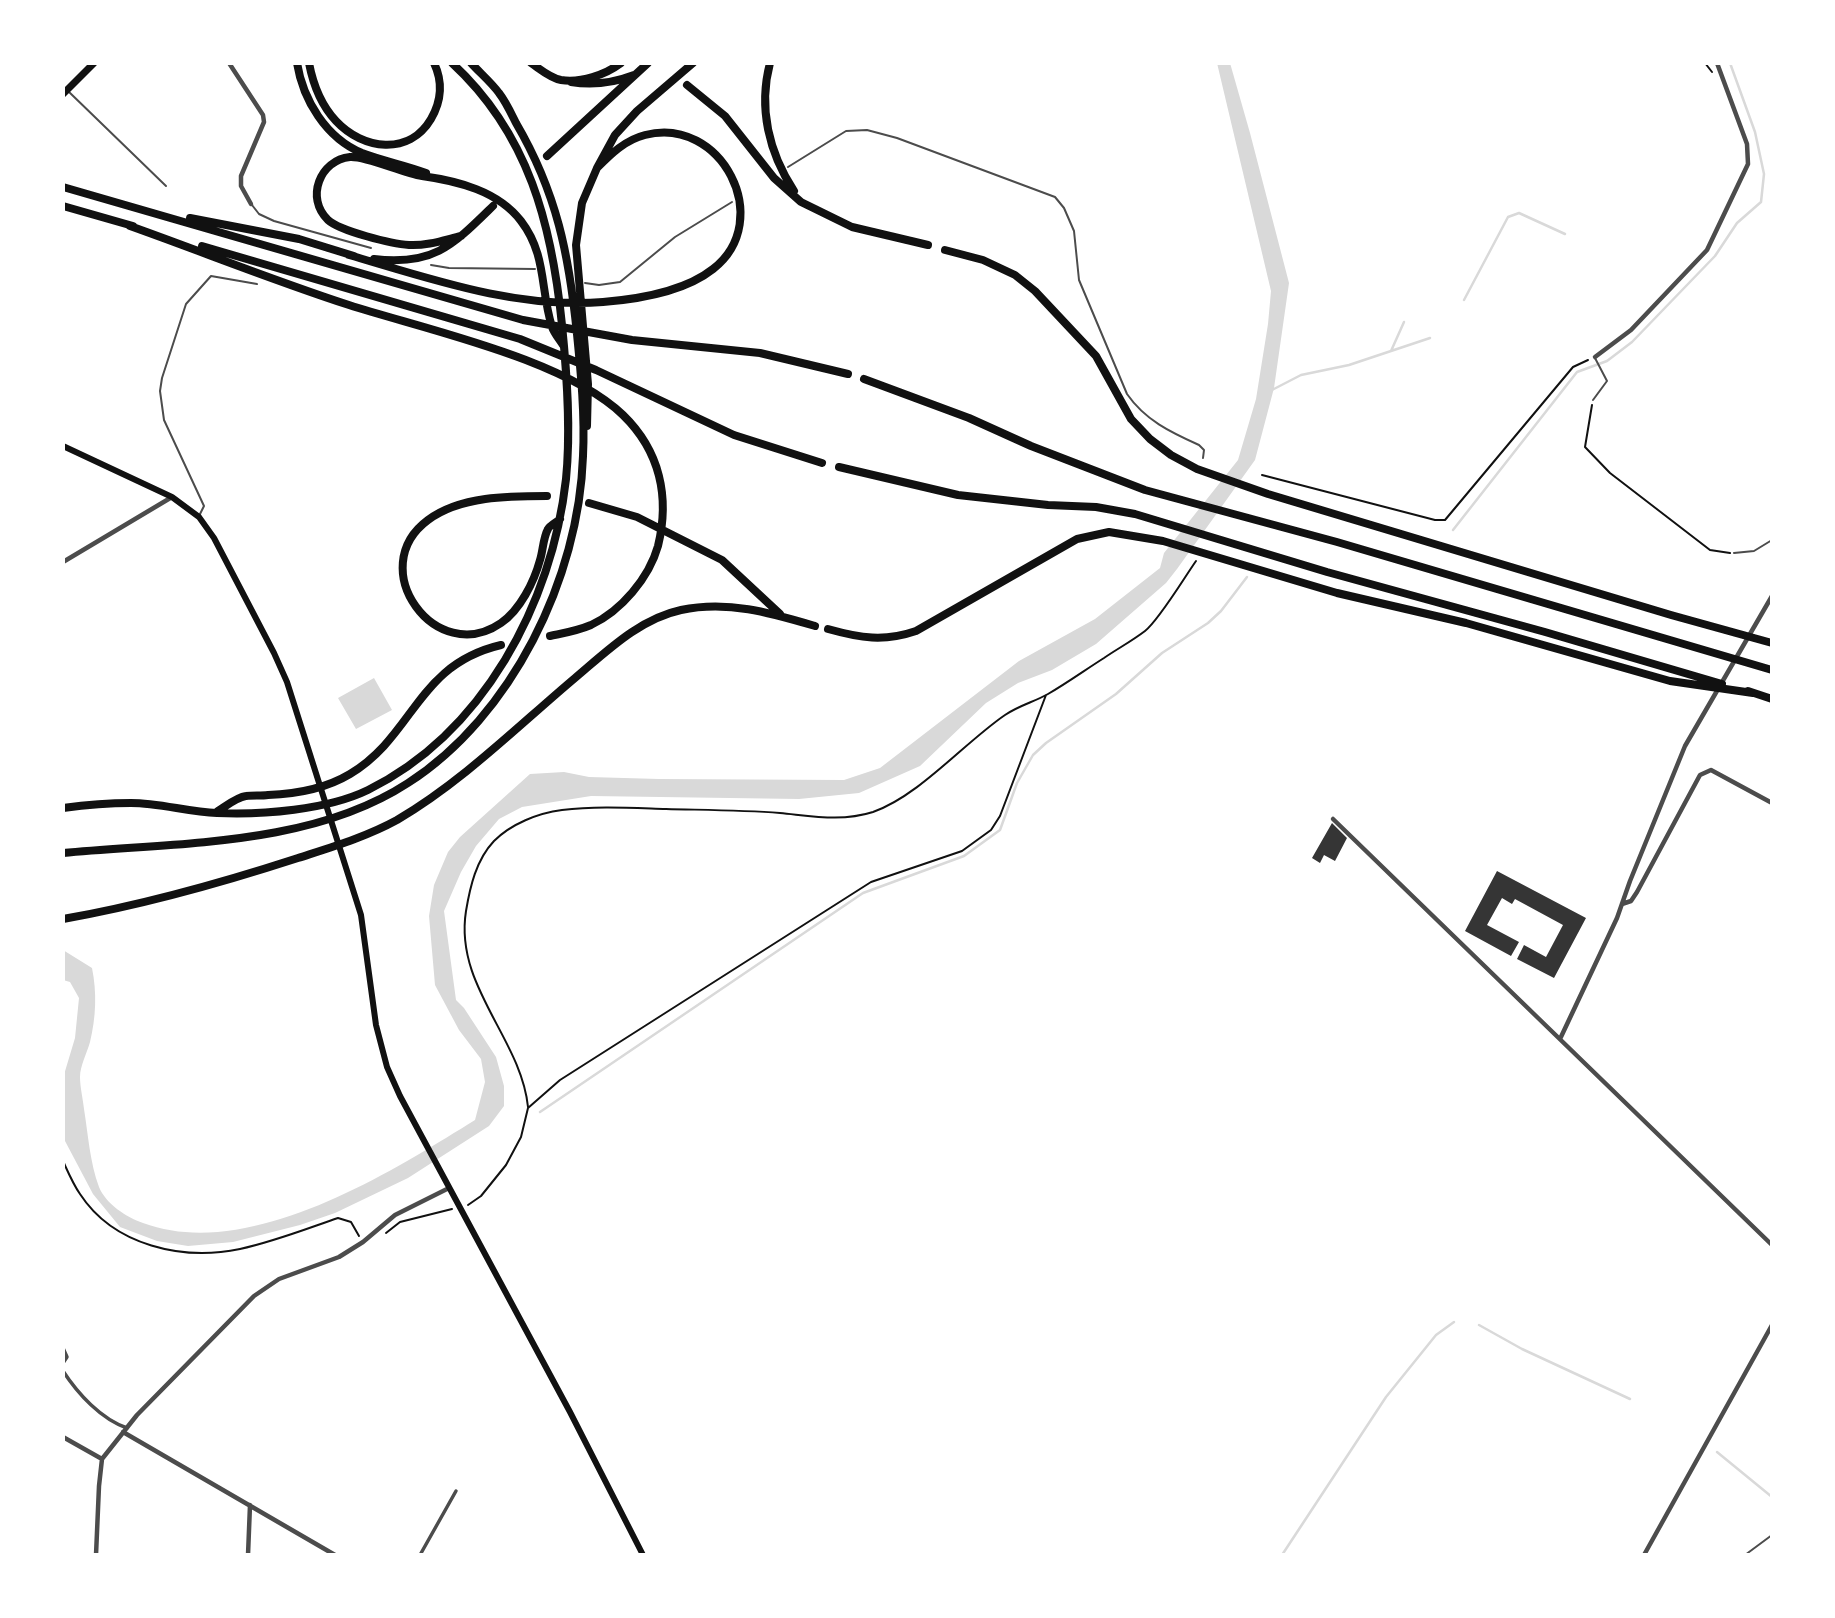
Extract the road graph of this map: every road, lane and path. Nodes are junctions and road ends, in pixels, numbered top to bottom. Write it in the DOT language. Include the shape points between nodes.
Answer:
graph roads {
  1 [pos="94,63"];
  2 [pos="229,63"];
  3 [pos="297,63"];
  4 [pos="309,63"];
  5 [pos="434,63"];
  6 [pos="452,63"];
  7 [pos="471,63"];
  8 [pos="531,63"];
  9 [pos="621,63"];
  10 [pos="648,63"];
  11 [pos="693,63"];
  12 [pos="770,63"];
  13 [pos="1704,63"];
  14 [pos="1717,63"];
  15 [pos="1713,72"];
  16 [pos="636,74"];
  17 [pos="562,80"];
  18 [pos="687,85"];
  19 [pos="65,92"];
  20 [pos="547,156"];
  21 [pos="788,167"];
  22 [pos="597,168"];
  23 [pos="438,178"];
  24 [pos="166,186"];
  25 [pos="63,187"];
  26 [pos="732,202"];
  27 [pos="801,202"];
  28 [pos="251,204"];
  29 [pos="63,206"];
  30 [pos="493,206"];
  31 [pos="142,209"];
  32 [pos="130,226"];
  33 [pos="461,236"];
  34 [pos="928,245"];
  35 [pos="372,248"];
  36 [pos="945,250"];
  37 [pos="349,255"];
  38 [pos="431,265"];
  39 [pos="539,267"];
  40 [pos="573,267"];
  41 [pos="585,283"];
  42 [pos="257,284"];
  43 [pos="564,347"];
  44 [pos="1596,360"];
  45 [pos="848,374"];
  46 [pos="864,379"];
  47 [pos="1593,400"];
  48 [pos="63,446"];
  49 [pos="1203,458"];
  50 [pos="822,463"];
  51 [pos="839,467"];
  52 [pos="1262,475"];
  53 [pos="547,496"];
  54 [pos="172,497"];
  55 [pos="589,503"];
  56 [pos="199,517"];
  57 [pos="560,519"];
  58 [pos="1772,540"];
  59 [pos="1734,553"];
  60 [pos="1196,561"];
  61 [pos="63,562"];
  62 [pos="1772,596"];
  63 [pos="782,616"];
  64 [pos="816,626"];
  65 [pos="828,629"];
  66 [pos="550,636"];
  67 [pos="1772,643"];
  68 [pos="501,645"];
  69 [pos="1772,670"];
  70 [pos="1752,693"];
  71 [pos="1046,695"];
  72 [pos="1772,699"];
  73 [pos="1772,803"];
  74 [pos="63,808"];
  75 [pos="216,813"];
  76 [pos="1334,820"];
  77 [pos="63,853"];
  78 [pos="1622,904"];
  79 [pos="63,919"];
  80 [pos="1560,1039"];
  81 [pos="528,1108"];
  82 [pos="63,1161"];
  83 [pos="449,1188"];
  84 [pos="460,1207"];
  85 [pos="383,1236"];
  86 [pos="363,1242"];
  87 [pos="1772,1245"];
  88 [pos="1772,1325"];
  89 [pos="63,1349"];
  90 [pos="63,1363"];
  91 [pos="63,1371"];
  92 [pos="69,1380"];
  93 [pos="63,1382"];
  94 [pos="125,1430"];
  95 [pos="63,1437"];
  96 [pos="102,1460"];
  97 [pos="456,1491"];
  98 [pos="250,1505"];
  99 [pos="1772,1535"];
  100 [pos="96,1555"];
  101 [pos="248,1555"];
  102 [pos="335,1555"];
  103 [pos="420,1555"];
  104 [pos="643,1555"];
  105 [pos="1644,1555"];
  106 [pos="1745,1555"];
  1 -- 19 [label="main road"];
  2 -- 28 [label="street" via="264,122 241,176"];
  3 -- 23 [label="highway" via="317,114 346,145"];
  4 -- 5 [label="highway" via="317,91 335,120 349,133 387,146 413,139 439,106 441,83"];
  6 -- 43 [label="highway" via="496,114 536,190 555,262"];
  7 -- 40 [label="highway" via="499,93 527,141 555,206"];
  8 -- 17 [label="highway"];
  9 -- 17 [label="highway" via="596,76"];
  10 -- 16 [label="highway"];
  11 -- 22 [label="highway" via="629,119"];
  12 -- 27 [label="highway" via="767,129 782,172"];
  13 -- 15 [label="path"];
  14 -- 44 [label="street" via="1747,144 1748,164 1707,250"];
  16 -- 17 [label="highway" via="587,85"];
  16 -- 20 [label="highway"];
  18 -- 27 [label="highway" via="725,116 774,178"];
  19 -- 24 [label="lane"];
  21 -- 49 [label="lane" via="846,131 867,130 1055,197 1070,219 1077,241 1079,280 1127,394 1154,423 1199,445"];
  22 -- 37 [label="highway" via="621,146 644,135 667,133 708,147 735,181 741,205 738,233 729,253 701,278 675,289 603,302 566,303 468,289"];
  22 -- 40 [label="highway" via="582,203"];
  23 -- 33 [label="highway" via="353,157 337,160 325,169 316,196 328,220 341,229 408,245"];
  23 -- 39 [label="highway" via="485,191 506,205 533,239"];
  25 -- 31 [label="highway"];
  26 -- 41 [label="lane" via="675,237 621,282"];
  27 -- 34 [label="highway" via="852,227"];
  28 -- 35 [label="lane" via="274,221"];
  29 -- 32 [label="highway"];
  30 -- 33 [label="highway"];
  31 -- 37 [label="highway" via="299,239"];
  31 -- 45 [label="highway" via="523,320 632,340 760,354"];
  32 -- 50 [label="highway" via="520,339 734,435"];
  32 -- 66 [label="highway" via="346,304 540,367 594,393 621,414 645,443 661,480 664,517 656,552 634,590 608,614 584,627"];
  33 -- 37 [label="highway" via="444,250 417,259"];
  36 -- 67 [label="highway" via="983,260 1035,290 1096,356 1131,419 1171,455 1197,469"];
  38 -- 39 [label="lane"];
  39 -- 43 [label="highway" via="552,329"];
  40 -- 77 [label="highway" via="583,400 580,493 564,562 540,627 496,698 472,727 432,767 377,801 320,824 270,834"];
  42 -- 56 [label="lane" via="211,275 186,304 162,378 164,420 204,506"];
  43 -- 57 [label="highway" via="568,434"];
  44 -- 47 [label="lane" via="1606,381"];
  44 -- 52 [label="path" via="1573,367 1445,520"];
  46 -- 69 [label="highway" via="1144,490"];
  47 -- 59 [label="path" via="1585,447 1603,467 1710,550"];
  48 -- 54 [label="main road"];
  51 -- 70 [label="highway" via="958,495 1135,514"];
  53 -- 57 [label="highway" via="494,498 445,510 428,520 416,531 404,561 408,596 431,623 447,630 482,632 500,623 532,581 548,528"];
  54 -- 56 [label="main road"];
  54 -- 61 [label="street"];
  55 -- 63 [label="highway" via="658,527 722,560"];
  56 -- 83 [label="main road" via="287,682 365,934 381,1046 400,1096"];
  57 -- 75 [label="highway" via="541,585 517,639 485,688 437,743 394,776 344,800 255,813"];
  58 -- 59 [label="lane" via="1754,551"];
  60 -- 71 [label="path" via="1147,630"];
  62 -- 78 [label="street" via="1685,746"];
  63 -- 64 [label="highway"];
  63 -- 79 [label="highway" via="732,606 668,613 640,626 442,789 376,830 212,884"];
  65 -- 70 [label="highway" via="867,639 899,637 956,610 1077,539 1109,531 1670,681"];
  68 -- 75 [label="highway" via="465,658 441,675 380,750 348,776 307,791 244,796"];
  70 -- 72 [label="highway"];
  71 -- 81 [label="path" via="991,830 962,851 871,882 571,1073"];
  71 -- 81 [label="path" via="1021,704 916,786 874,811 824,818 703,810 560,810 515,824 495,839 482,855 470,893 467,955 480,994 524,1086"];
  73 -- 78 [label="street" via="1711,770 1700,775 1637,892"];
  74 -- 75 [label="highway" via="133,803"];
  76 -- 80 [label="street"];
  78 -- 80 [label="street"];
  80 -- 87 [label="street"];
  81 -- 84 [label="path" via="521,1137 506,1166 481,1196"];
  82 -- 86 [label="path" via="81,1195 102,1219 158,1249 238,1249 338,1218 351,1222"];
  83 -- 84 [label="main road"];
  83 -- 86 [label="street" via="395,1215"];
  84 -- 85 [label="path" via="400,1222"];
  84 -- 104 [label="main road"];
  86 -- 94 [label="street" via="339,1257 279,1279 254,1296"];
  88 -- 105 [label="street"];
  89 -- 90 [label="street" via="67,1357"];
  91 -- 92 [label="street"];
  92 -- 93 [label="street"];
  92 -- 94 [label="street"];
  94 -- 96 [label="street"];
  94 -- 98 [label="street"];
  95 -- 96 [label="street"];
  96 -- 100 [label="street"];
  97 -- 103 [label="street"];
  98 -- 101 [label="street"];
  98 -- 102 [label="street"];
  99 -- 106 [label="lane"];
}
